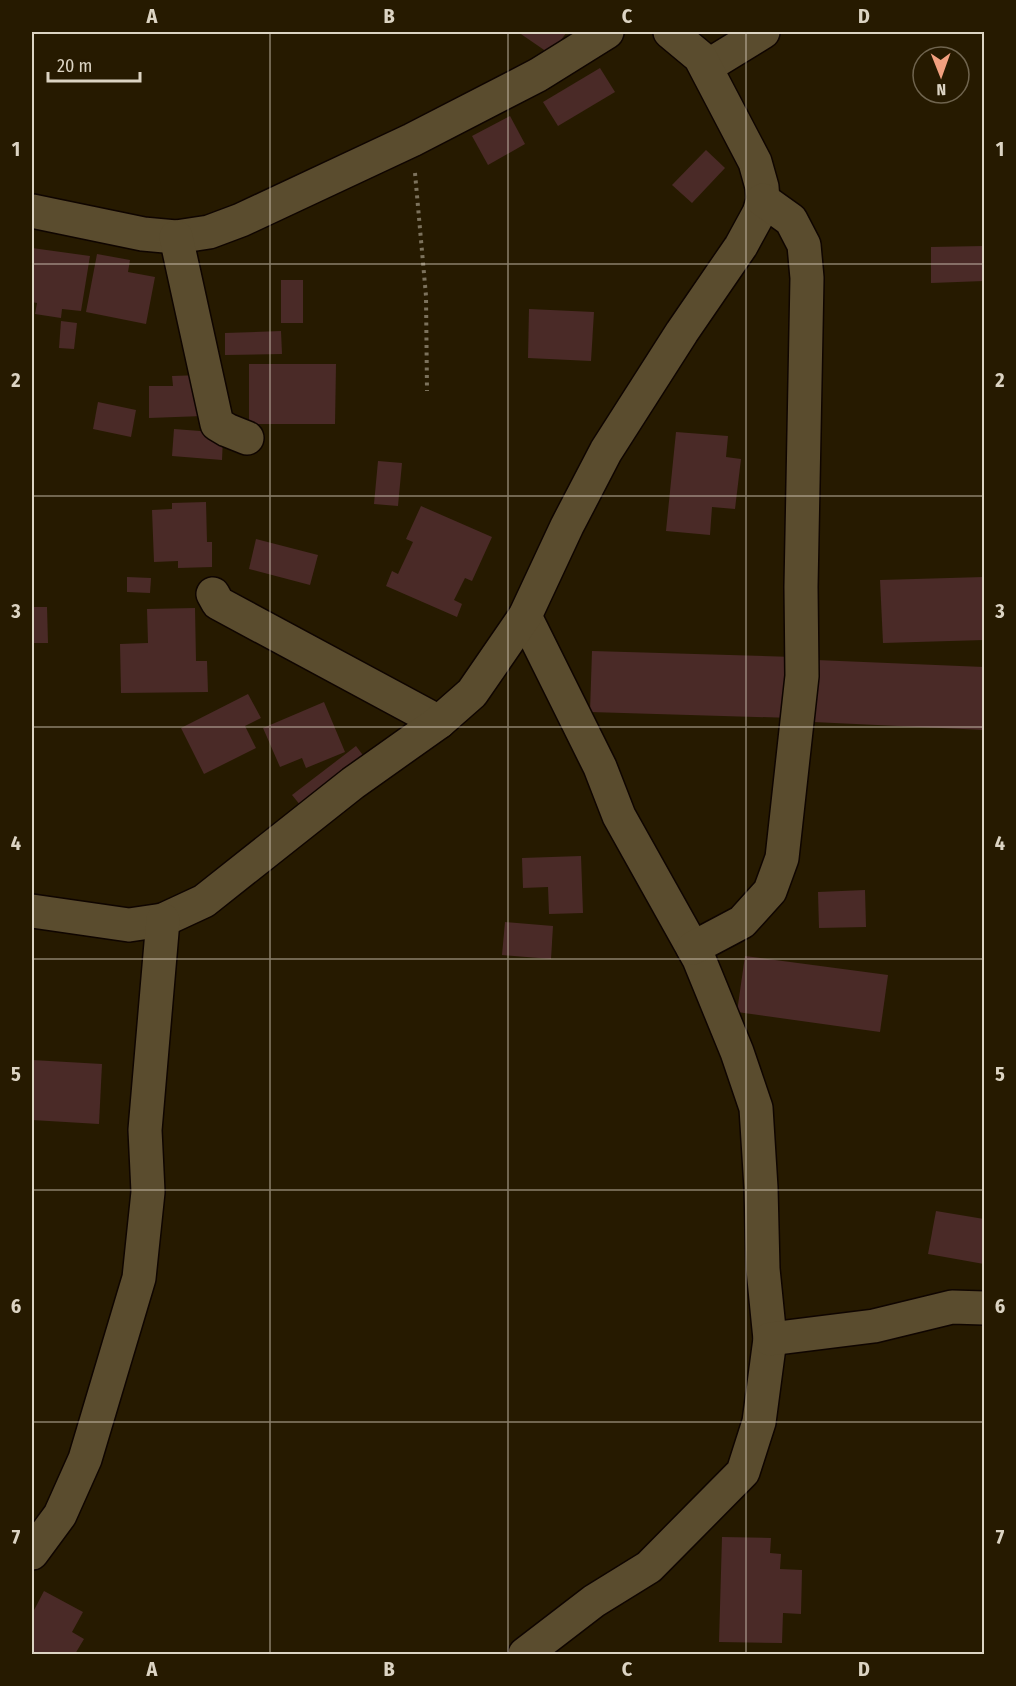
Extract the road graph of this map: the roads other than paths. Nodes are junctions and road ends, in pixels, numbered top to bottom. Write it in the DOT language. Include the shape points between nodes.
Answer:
graph roads {
  1 [pos="607,32"];
  2 [pos="669,32"];
  3 [pos="763,32"];
  4 [pos="706,67"];
  5 [pos="763,200"];
  6 [pos="32,211"];
  7 [pos="176,237"];
  8 [pos="248,438"];
  9 [pos="213,594"];
  10 [pos="525,616"];
  11 [pos="439,722"];
  12 [pos="32,911"];
  13 [pos="163,920"];
  14 [pos="693,948"];
  15 [pos="984,1308"];
  16 [pos="770,1339"];
  17 [pos="32,1552"];
  18 [pos="525,1654"];
  1 -- 7 [label="street" via="538,75 412,140 241,220 209,232"];
  2 -- 4 [label="street" via="700,57"];
  3 -- 4 [label="street"];
  4 -- 5 [label="street" via="755,162"];
  5 -- 10 [label="street" via="741,246 606,451"];
  5 -- 14 [label="street" via="791,220 804,245 807,278 802,676 782,858 770,891 742,922"];
  6 -- 7 [label="street"];
  7 -- 8 [label="street" via="217,424"];
  9 -- 11 [label="street" via="218,603"];
  10 -- 11 [label="street" via="472,693"];
  10 -- 14 [label="street" via="600,767 619,816"];
  11 -- 13 [label="street" via="353,783 204,900"];
  12 -- 13 [label="street" via="129,925"];
  13 -- 17 [label="street" via="145,1130 148,1192 139,1278 85,1459 60,1515"];
  14 -- 16 [label="street" via="756,1108"];
  15 -- 16 [label="street" via="952,1307 874,1326"];
  16 -- 18 [label="street" via="759,1422 743,1472 649,1567 594,1601"];
}
